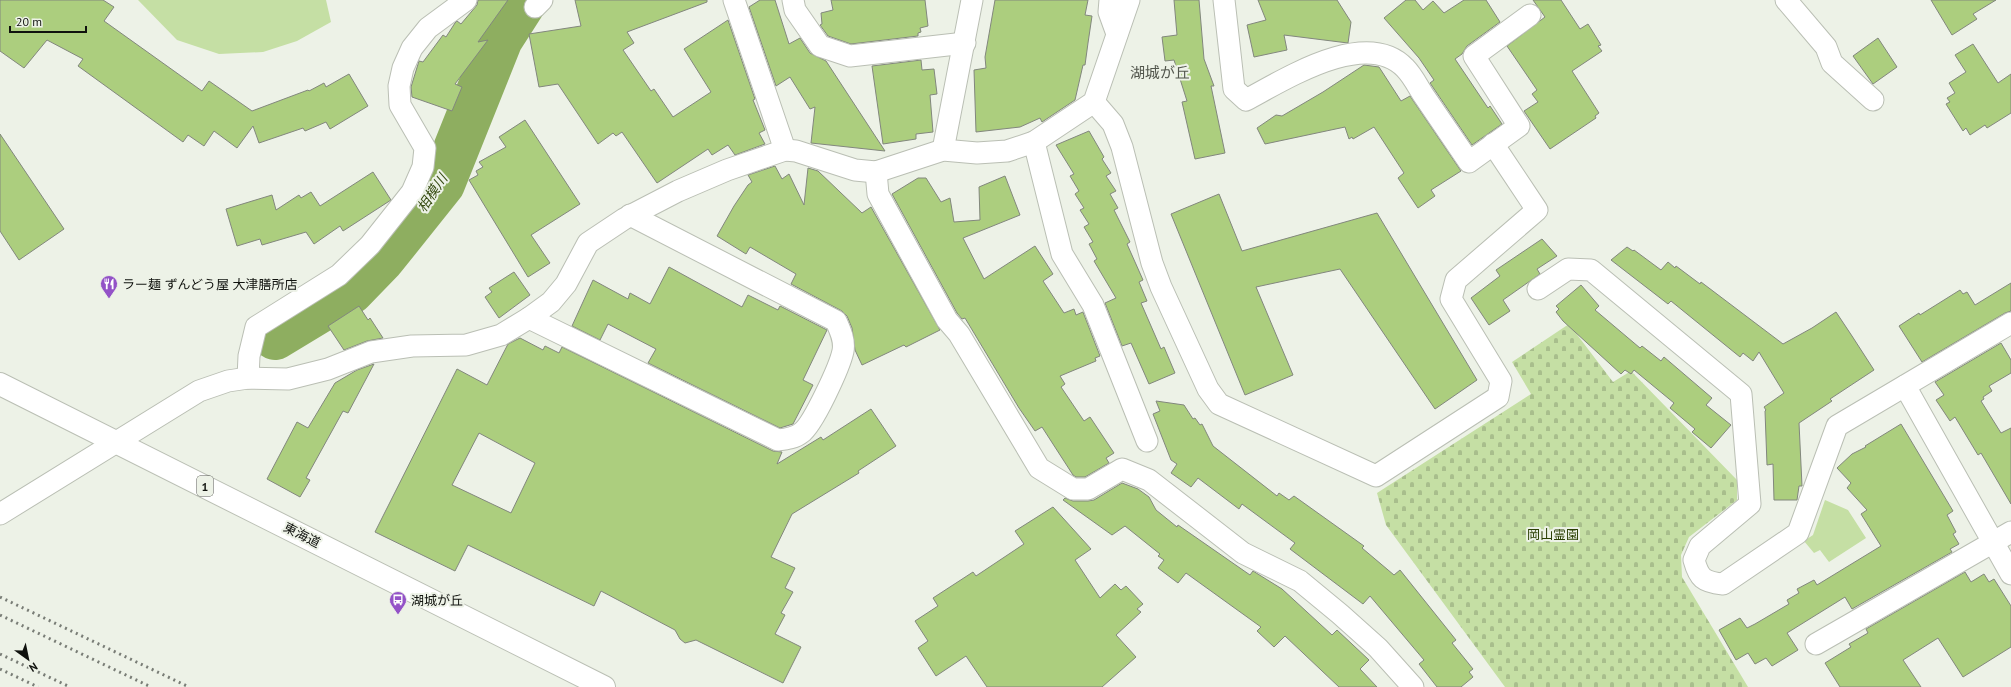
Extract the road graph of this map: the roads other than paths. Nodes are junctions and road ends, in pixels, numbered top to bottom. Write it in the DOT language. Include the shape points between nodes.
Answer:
graph roads {
  1 [pos="466,0"];
  2 [pos="734,0"];
  3 [pos="793,0"];
  4 [pos="972,0"];
  5 [pos="1110,0"];
  6 [pos="1129,0"];
  7 [pos="1224,0"];
  8 [pos="1786,0"];
  9 [pos="1530,15"];
  10 [pos="1117,34"];
  11 [pos="965,43"];
  12 [pos="1873,100"];
  13 [pos="1094,102"];
  14 [pos="1034,142"];
  15 [pos="1493,144"];
  16 [pos="785,150"];
  17 [pos="943,150"];
  18 [pos="876,172"];
  19 [pos="630,215"];
  20 [pos="1538,289"];
  21 [pos="529,318"];
  22 [pos="2011,323"];
  23 [pos="248,378"];
  24 [pos="0,384"];
  25 [pos="1905,386"];
  26 [pos="116,442"];
  27 [pos="1147,442"];
  28 [pos="0,514"];
  29 [pos="2011,532"];
  30 [pos="1992,543"];
  31 [pos="2011,574"];
  32 [pos="1816,644"];
  33 [pos="604,687"];
  34 [pos="1413,687"];
  1 -- 23 [label="street" via="428,28 412,48 403,68 400,105 424,148 424,167 412,192 370,245 339,275 256,327 249,356"];
  2 -- 16 [label="street"];
  3 -- 11 [label="street" via="795,10 820,46 850,56"];
  4 -- 11 [label="street"];
  5 -- 10 [label="street" via="1109,12"];
  6 -- 10 [label="street"];
  7 -- 15 [label="street" via="1234,89 1246,100 1303,70 1333,58 1362,53 1384,55 1405,68 1468,162"];
  8 -- 12 [label="street" via="1826,47 1832,63"];
  9 -- 15 [label="street" via="1474,56 1519,126"];
  10 -- 13 [label="street"];
  11 -- 17 [label="street"];
  13 -- 14 [label="street"];
  13 -- 15 [label="street" via="1113,124 1122,147 1152,263 1208,389 1219,404 1376,476 1498,397 1501,381 1451,299 1456,280 1537,210"];
  14 -- 17 [label="street" via="1007,151 977,153"];
  14 -- 27 [label="street" via="1062,254 1093,305"];
  16 -- 18 [label="street" via="796,151 855,170"];
  16 -- 19 [label="street" via="720,172"];
  17 -- 18 [label="street"];
  18 -- 34 [label="street" via="878,194 947,320 959,334 1039,468 1073,489 1088,489 1122,469 1149,480 1243,553 1300,581 1378,648"];
  19 -- 21 [label="street" via="588,243 566,284 551,302"];
  19 -- 21 [label="street" via="836,321 842,337 843,350 816,415 802,433 778,440"];
  20 -- 25 [label="street" via="1568,269 1591,270 1741,394 1750,504 1700,546 1694,560 1698,574 1709,583 1723,584 1798,532 1837,426"];
  21 -- 23 [label="street" via="501,335 466,345 412,346 371,352 328,369 288,378"];
  22 -- 25 [label="street"];
  23 -- 26 [label="street" via="228,381 199,391"];
  24 -- 26 [label="highway, 東海道 / 1"];
  25 -- 30 [label="street"];
  26 -- 28 [label="street"];
  26 -- 33 [label="highway, 東海道 / 1"];
  29 -- 30 [label="street"];
  30 -- 31 [label="street"];
  30 -- 32 [label="street"];
}
